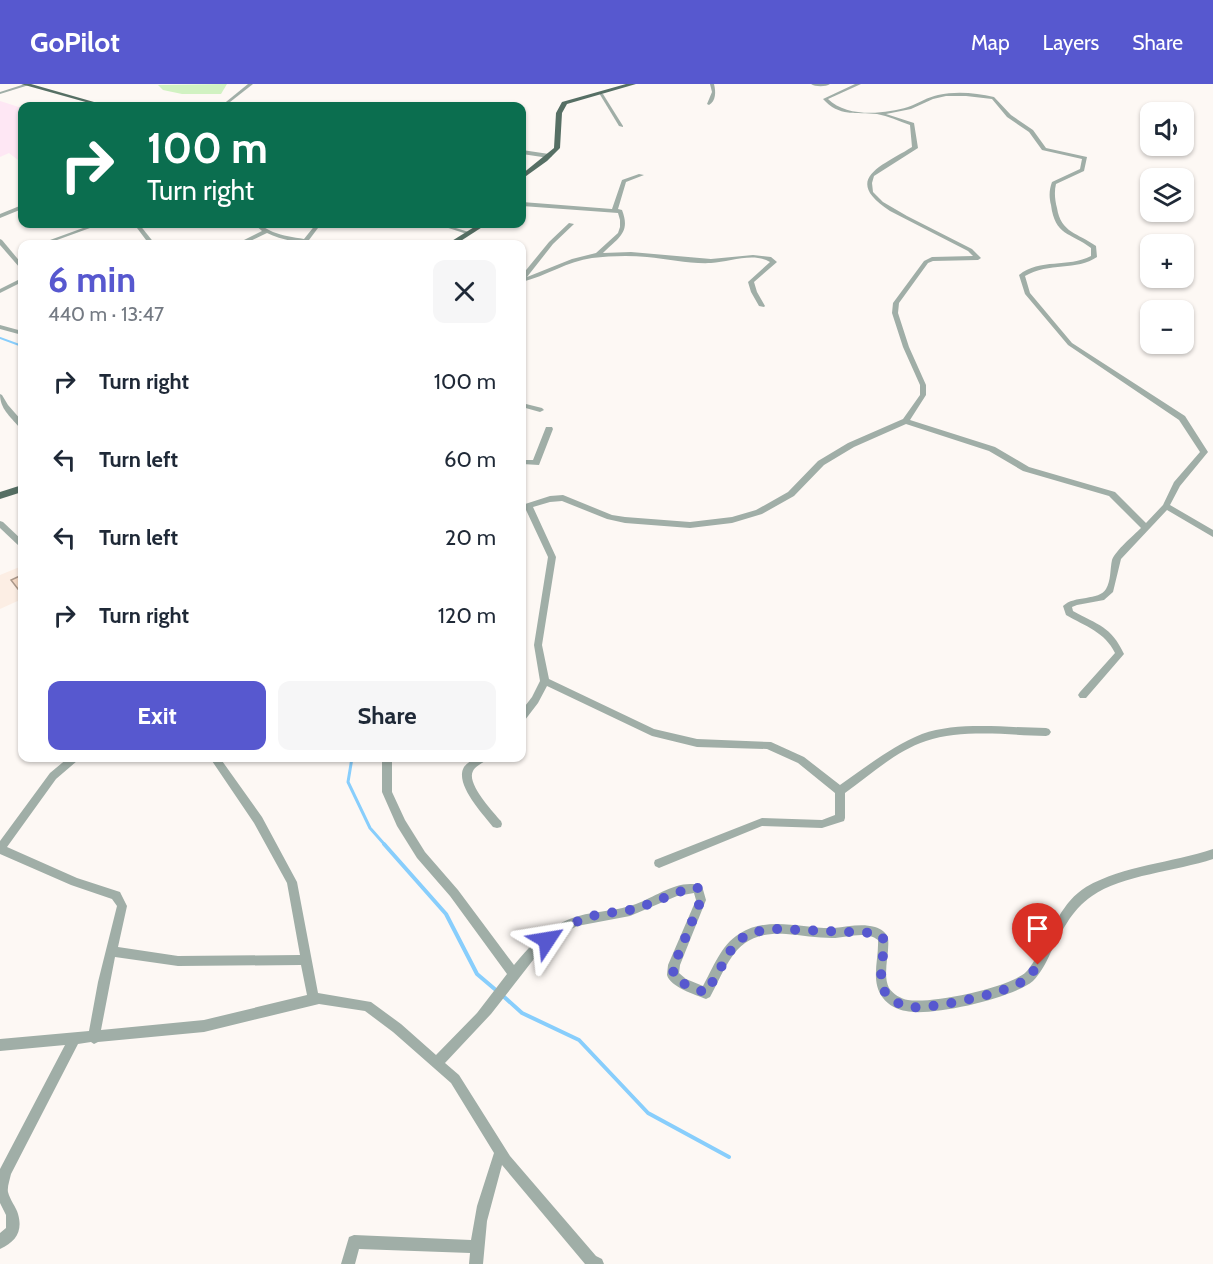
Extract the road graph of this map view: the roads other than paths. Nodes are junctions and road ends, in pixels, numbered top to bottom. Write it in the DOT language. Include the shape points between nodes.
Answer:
graph roads {
  1 [pos="251,84"];
  2 [pos="259,84"];
  3 [pos="633,84"];
  4 [pos="712,84"];
  5 [pos="813,84"];
  6 [pos="828,84"];
  7 [pos="860,84"];
  8 [pos="26,85"];
  9 [pos="0,93"];
  10 [pos="601,94"];
  11 [pos="90,102"];
  12 [pos="229,102"];
  13 [pos="237,102"];
  14 [pos="709,104"];
  15 [pos="874,112"];
  16 [pos="621,126"];
  17 [pos="526,153"];
  18 [pos="549,156"];
  19 [pos="526,174"];
  20 [pos="641,175"];
  21 [pos="526,204"];
  22 [pos="18,209"];
  23 [pos="615,209"];
  24 [pos="18,213"];
  25 [pos="0,216"];
  26 [pos="0,220"];
  27 [pos="571,224"];
  28 [pos="86,228"];
  29 [pos="139,228"];
  30 [pos="262,228"];
  31 [pos="316,228"];
  32 [pos="454,228"];
  33 [pos="476,228"];
  34 [pos="266,231"];
  35 [pos="469,232"];
  36 [pos="297,239"];
  37 [pos="53,240"];
  38 [pos="149,240"];
  39 [pos="248,240"];
  40 [pos="306,240"];
  41 [pos="457,240"];
  42 [pos="0,241"];
  43 [pos="18,253"];
  44 [pos="13,255"];
  45 [pos="597,256"];
  46 [pos="18,262"];
  47 [pos="526,275"];
  48 [pos="526,279"];
  49 [pos="18,282"];
  50 [pos="0,291"];
  51 [pos="762,306"];
  52 [pos="0,322"];
  53 [pos="18,325"];
  54 [pos="0,327"];
  55 [pos="18,332"];
  56 [pos="0,396"];
  57 [pos="526,406"];
  58 [pos="540,410"];
  59 [pos="18,420"];
  60 [pos="906,421"];
  61 [pos="549,429"];
  62 [pos="526,462"];
  63 [pos="18,489"];
  64 [pos="0,496"];
  65 [pos="1166,506"];
  66 [pos="526,507"];
  67 [pos="526,509"];
  68 [pos="0,524"];
  69 [pos="1144,526"];
  70 [pos="1213,534"];
  71 [pos="18,540"];
  72 [pos="545,681"];
  73 [pos="1083,695"];
  74 [pos="526,712"];
  75 [pos="1046,732"];
  76 [pos="70,762"];
  77 [pos="218,762"];
  78 [pos="387,762"];
  79 [pos="478,762"];
  80 [pos="840,791"];
  81 [pos="497,824"];
  82 [pos="0,849"];
  83 [pos="1213,854"];
  84 [pos="659,863"];
  85 [pos="111,951"];
  86 [pos="307,960"];
  87 [pos="510,978"];
  88 [pos="313,999"];
  89 [pos="94,1038"];
  90 [pos="74,1040"];
  91 [pos="0,1045"];
  92 [pos="436,1063"];
  93 [pos="501,1151"];
  94 [pos="0,1242"];
  95 [pos="476,1247"];
  96 [pos="348,1264"];
  97 [pos="476,1264"];
  98 [pos="597,1264"];
  1 -- 12 [label="street"];
  2 -- 13 [label="street"];
  3 -- 10 [label="main road"];
  4 -- 14 [label="street" via="714,92"];
  5 -- 6 [label="street"];
  7 -- 15 [label="street" via="825,99 837,110"];
  8 -- 9 [label="street"];
  8 -- 11 [label="main road"];
  10 -- 16 [label="street"];
  10 -- 18 [label="main road" via="564,104 559,113 557,148"];
  15 -- 60 [label="street" via="912,124 915,148 872,175 868,182 875,198 970,249 978,258 926,262 896,303 895,314 923,385 923,395"];
  15 -- 65 [label="street" via="903,110 939,96 994,98 1009,116 1031,131 1044,149 1085,159 1082,170 1054,183 1053,206 1061,227 1088,241 1094,247 1094,256 1031,268 1022,275 1023,282 1027,293 1070,344 1182,418 1201,444 1204,452 1180,480"];
  17 -- 18 [label="street"];
  18 -- 19 [label="main road"];
  20 -- 23 [label="street" via="624,182"];
  21 -- 23 [label="street"];
  22 -- 25 [label="street"];
  23 -- 45 [label="street" via="620,211 624,223 617,240"];
  24 -- 26 [label="street"];
  27 -- 47 [label="street"];
  28 -- 37 [label="street"];
  29 -- 38 [label="street"];
  30 -- 34 [label="street"];
  31 -- 40 [label="street"];
  32 -- 35 [label="street"];
  33 -- 35 [label="main road"];
  34 -- 36 [label="street"];
  34 -- 39 [label="street"];
  35 -- 41 [label="main road"];
  36 -- 40 [label="street"];
  42 -- 44 [label="street"];
  43 -- 44 [label="street"];
  44 -- 46 [label="street"];
  45 -- 48 [label="street"];
  45 -- 51 [label="street" via="655,254 708,261 771,259 774,262 751,282"];
  49 -- 50 [label="street"];
  52 -- 53 [label="street"];
  54 -- 55 [label="street"];
  56 -- 59 [label="street"];
  57 -- 58 [label="street"];
  60 -- 66 [label="street" via="821,463 791,494 759,512 732,520 690,525 625,520 563,498"];
  60 -- 69 [label="street" via="992,448 1026,469 1113,494"];
  61 -- 62 [label="street" via="536,463"];
  63 -- 64 [label="main road"];
  65 -- 69 [label="street"];
  65 -- 70 [label="street"];
  67 -- 72 [label="street" via="552,557 538,645"];
  68 -- 71 [label="street"];
  69 -- 73 [label="street" via="1117,558 1110,590 1101,598 1067,606 1070,613 1115,641 1120,654"];
  72 -- 74 [label="street"];
  72 -- 80 [label="street" via="652,732 697,743 768,745 801,760"];
  75 -- 80 [label="street" via="948,733 926,737 890,755"];
  76 -- 82 [label="street" via="54,776"];
  77 -- 86 [label="street" via="258,820 292,882"];
  78 -- 87 [label="street" via="387,792 401,823 454,893"];
  79 -- 81 [label="street" via="466,776 470,788"];
  80 -- 84 [label="street" via="840,818 822,824 762,822"];
  82 -- 85 [label="street" via="75,882 116,895 122,906"];
  83 -- 87 [label="street" via="1141,872 1089,892 1059,923 1038,965 1016,986 923,1007 895,1002 885,992 880,980 883,938 862,930 754,932 731,950 706,993 682,983 673,975 674,965 701,900 696,887 636,909 596,915 567,925"];
  85 -- 86 [label="street" via="178,961"];
  85 -- 89 [label="street"];
  86 -- 88 [label="street"];
  87 -- 92 [label="street" via="487,1010"];
  88 -- 89 [label="street" via="204,1026"];
  88 -- 92 [label="street" via="367,1006"];
  89 -- 90 [label="street"];
  90 -- 91 [label="street"];
  90 -- 94 [label="street" via="4,1172 1,1191 12,1215 13,1231"];
  92 -- 93 [label="street" via="455,1079"];
  93 -- 95 [label="street" via="488,1187"];
  93 -- 98 [label="street"];
  95 -- 96 [label="street" via="354,1242"];
  95 -- 97 [label="street"];
}
